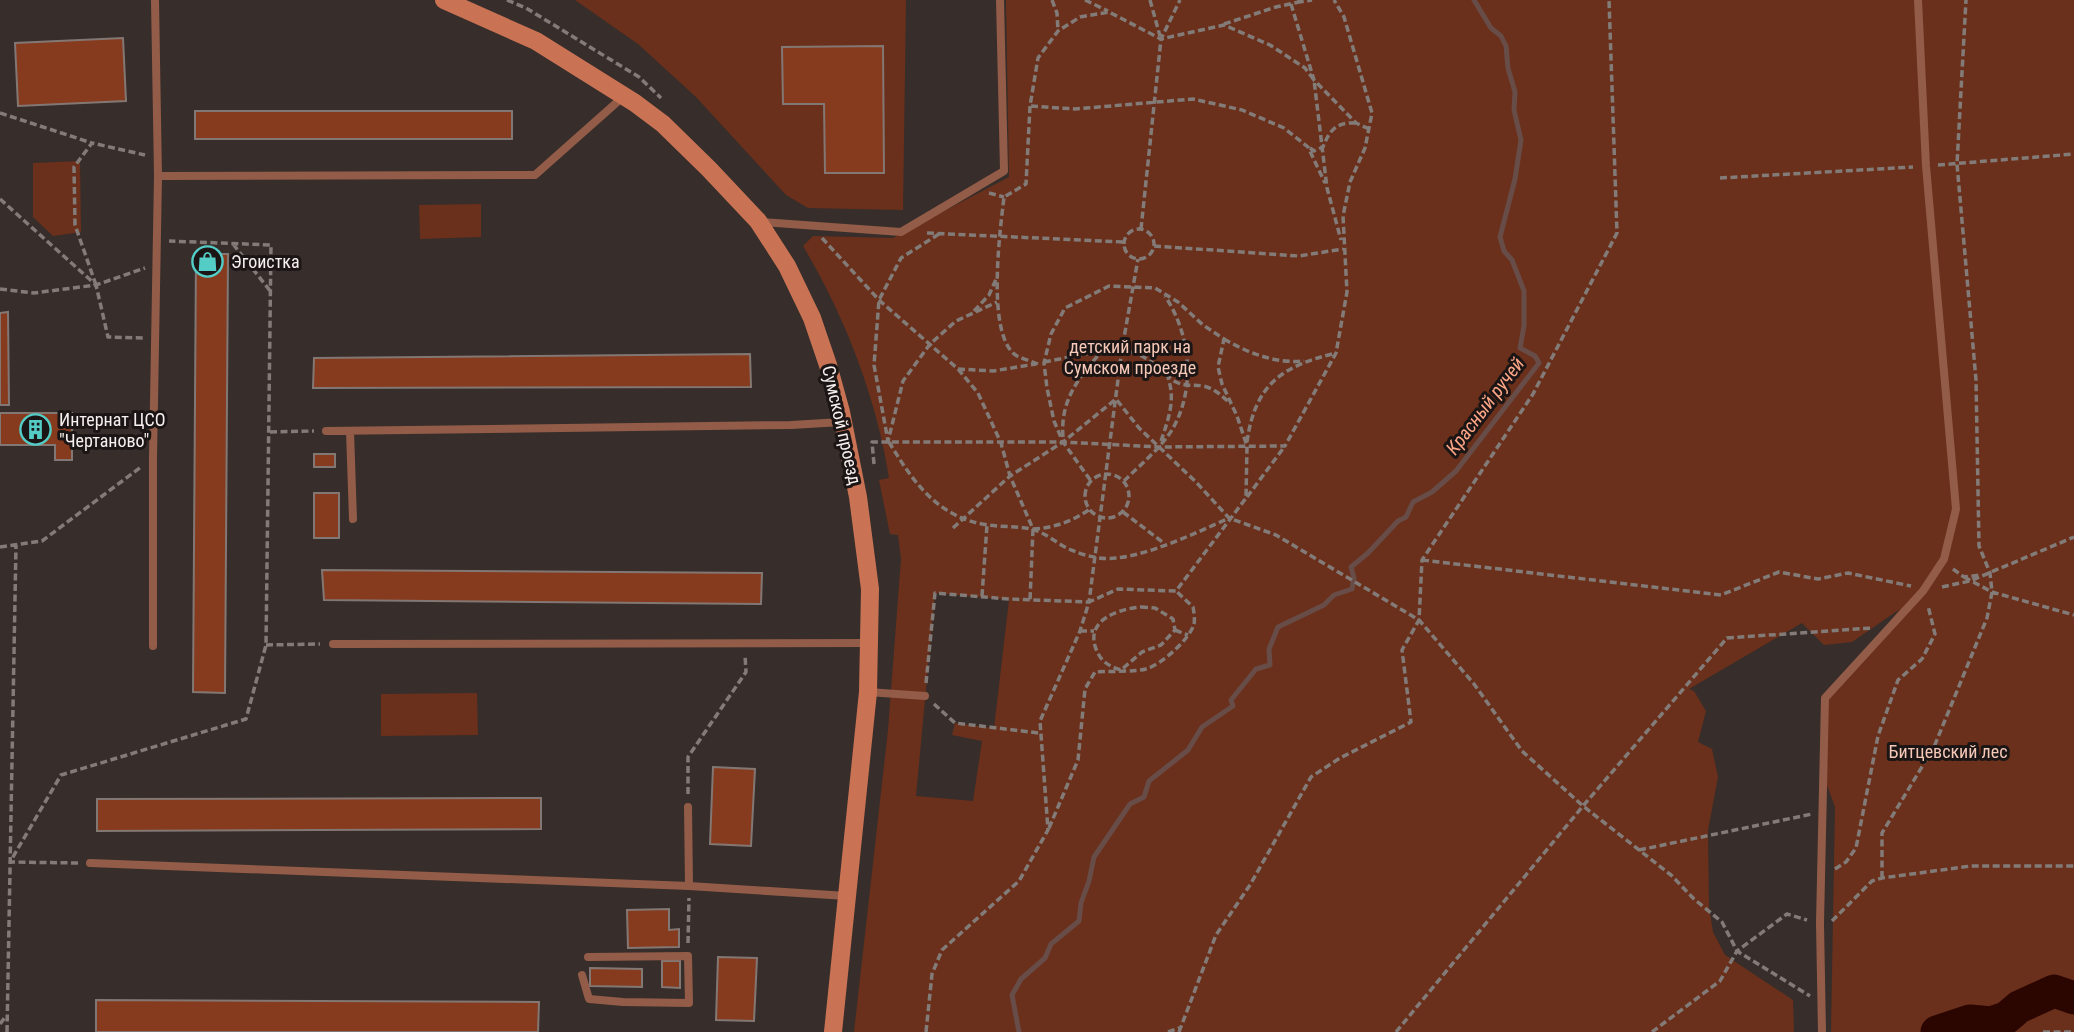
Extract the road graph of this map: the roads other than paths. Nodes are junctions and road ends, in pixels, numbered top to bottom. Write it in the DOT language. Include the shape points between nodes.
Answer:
graph roads {
  1 [pos="155,0"];
  2 [pos="444,0"];
  3 [pos="1000,0"];
  4 [pos="1918,0"];
  5 [pos="624,96"];
  6 [pos="158,176"];
  7 [pos="758,222"];
  8 [pos="842,422"];
  9 [pos="326,431"];
  10 [pos="350,431"];
  11 [pos="353,519"];
  12 [pos="871,643"];
  13 [pos="333,644"];
  14 [pos="153,646"];
  15 [pos="868,692"];
  16 [pos="925,696"];
  17 [pos="688,807"];
  18 [pos="90,863"];
  19 [pos="689,886"];
  20 [pos="847,896"];
  21 [pos="588,957"];
  22 [pos="582,975"];
  23 [pos="833,1032"];
  24 [pos="1822,1032"];
  1 -- 6 [label="lane"];
  2 -- 5 [label="street, Сумской проезд" via="536,41"];
  3 -- 7 [label="lane" via="1004,171 901,232"];
  4 -- 24 [label="lane" via="1926,166 1956,509 1944,559 1923,591 1825,698"];
  5 -- 6 [label="lane" via="535,175"];
  5 -- 7 [label="street, Сумской проезд" via="663,124"];
  6 -- 14 [label="lane"];
  7 -- 8 [label="street, Сумской проезд" via="812,317"];
  8 -- 10 [label="lane"];
  8 -- 12 [label="street, Сумской проезд" via="858,497 870,589"];
  9 -- 10 [label="lane"];
  10 -- 11 [label="lane"];
  12 -- 13 [label="lane"];
  12 -- 15 [label="street, Сумской проезд"];
  15 -- 16 [label="lane"];
  15 -- 20 [label="street, Сумской проезд"];
  17 -- 19 [label="lane"];
  18 -- 19 [label="lane"];
  19 -- 20 [label="lane"];
  20 -- 23 [label="street, Сумской проезд"];
  21 -- 22 [label="lane" via="688,956 689,1003 589,999"];
}
